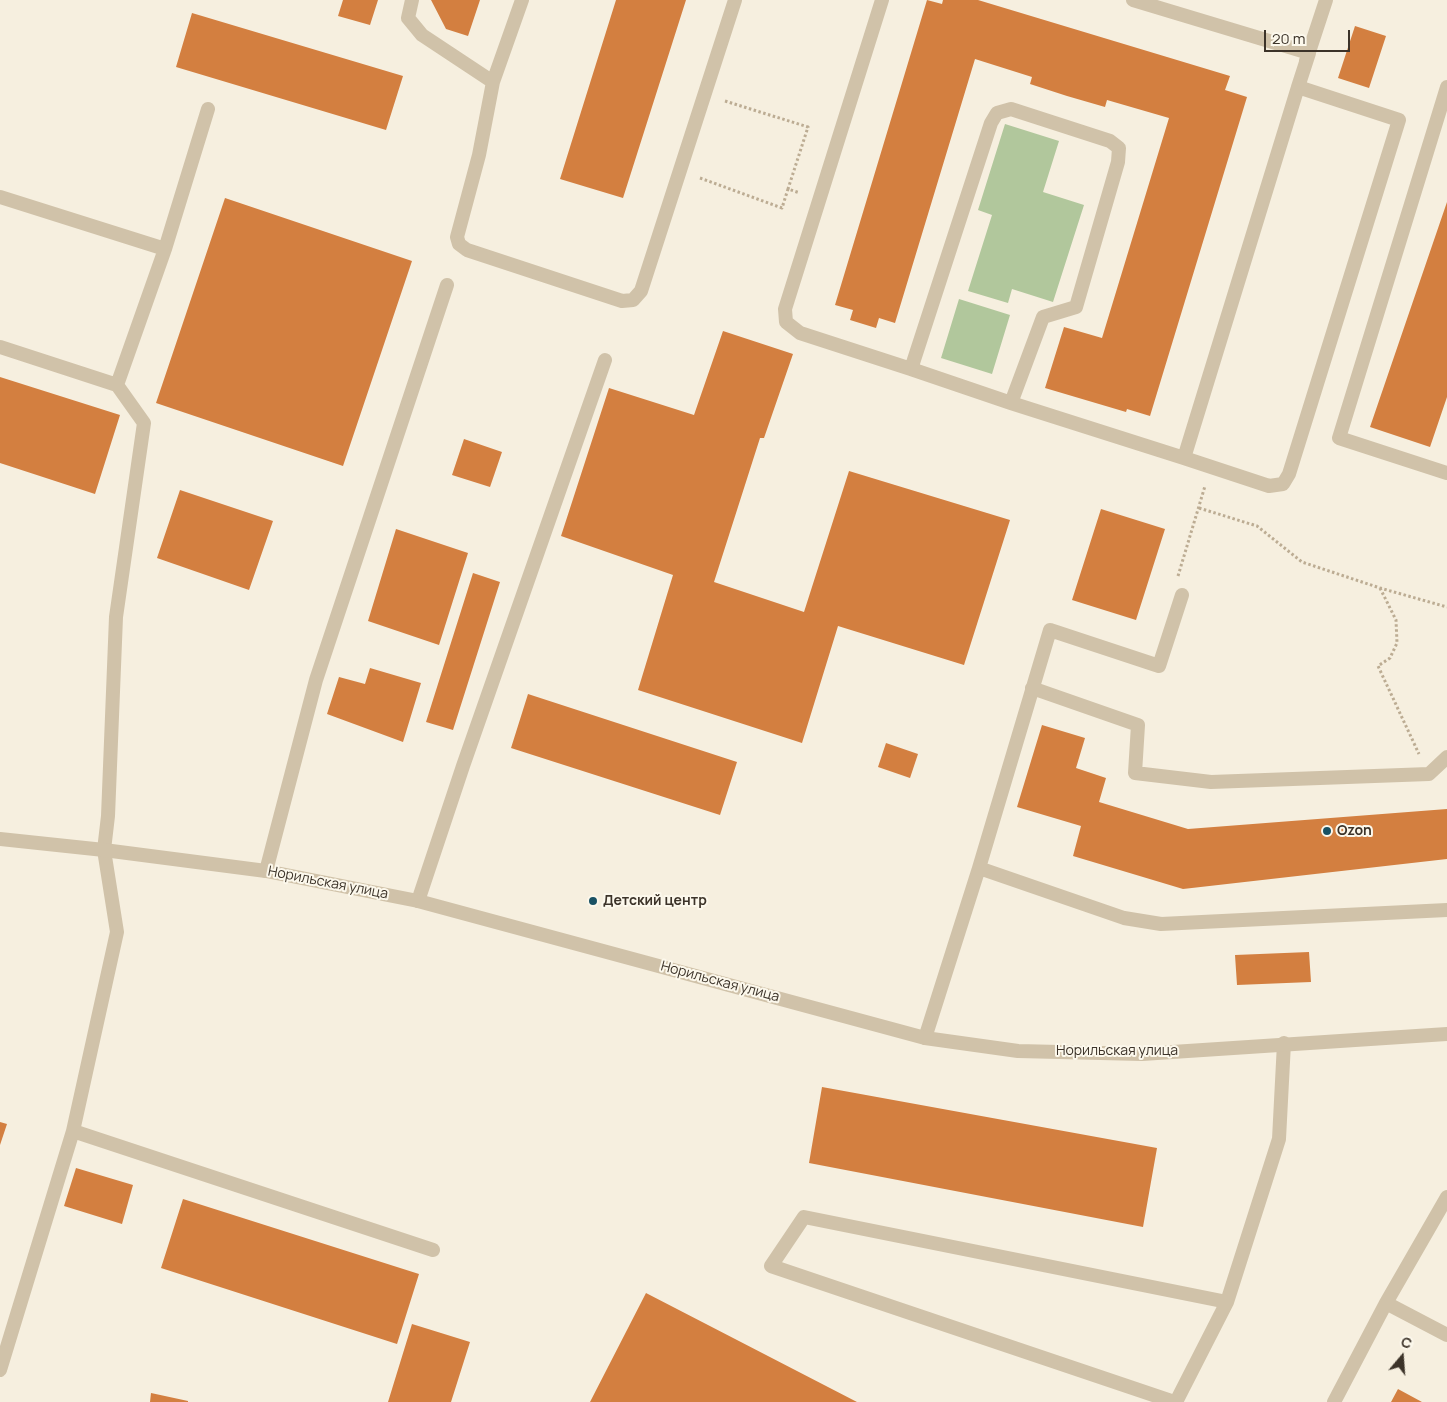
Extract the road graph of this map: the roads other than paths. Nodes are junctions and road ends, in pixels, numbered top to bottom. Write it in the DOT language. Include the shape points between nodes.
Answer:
graph roads {
  1 [pos="412,0"];
  2 [pos="522,0"];
  3 [pos="735,0"];
  4 [pos="882,0"];
  5 [pos="1133,0"];
  6 [pos="1326,0"];
  7 [pos="1309,53"];
  8 [pos="493,82"];
  9 [pos="1298,87"];
  10 [pos="1447,87"];
  11 [pos="208,110"];
  12 [pos="1433,129"];
  13 [pos="1447,133"];
  14 [pos="0,197"];
  15 [pos="166,249"];
  16 [pos="447,285"];
  17 [pos="0,348"];
  18 [pos="605,360"];
  19 [pos="911,369"];
  20 [pos="117,385"];
  21 [pos="1011,403"];
  22 [pos="1184,458"];
  23 [pos="1447,473"];
  24 [pos="1182,595"];
  25 [pos="1032,688"];
  26 [pos="1447,757"];
  27 [pos="0,840"];
  28 [pos="104,850"];
  29 [pos="979,868"];
  30 [pos="266,871"];
  31 [pos="418,900"];
  32 [pos="1447,910"];
  33 [pos="1447,1034"];
  34 [pos="925,1038"];
  35 [pos="1284,1043"];
  36 [pos="74,1131"];
  37 [pos="1447,1197"];
  38 [pos="433,1250"];
  39 [pos="1227,1302"];
  40 [pos="1386,1303"];
  41 [pos="1447,1335"];
  42 [pos="0,1370"];
  43 [pos="1175,1402"];
  44 [pos="1334,1402"];
  1 -- 8 [label="street" via="408,18 422,35"];
  2 -- 8 [label="street"];
  3 -- 8 [label="street" via="641,291 633,300 622,301 467,250 459,244 457,237 479,155"];
  4 -- 19 [label="street" via="785,309 786,322 800,332"];
  5 -- 7 [label="street"];
  6 -- 7 [label="street"];
  7 -- 9 [label="street"];
  9 -- 22 [label="street"];
  9 -- 22 [label="street" via="1399,120 1289,474 1283,484 1269,486"];
  10 -- 12 [label="street"];
  11 -- 15 [label="street"];
  12 -- 13 [label="street"];
  12 -- 23 [label="street" via="1339,438"];
  14 -- 15 [label="street"];
  15 -- 20 [label="street"];
  16 -- 30 [label="street" via="316,680"];
  17 -- 20 [label="street"];
  18 -- 31 [label="street"];
  19 -- 21 [label="street"];
  19 -- 21 [label="street" via="990,123 997,113 1011,109 1110,141 1119,148 1118,162 1076,307 1043,317"];
  20 -- 28 [label="street" via="144,423 116,617"];
  21 -- 22 [label="street"];
  24 -- 25 [label="street" via="1158,666 1050,630"];
  25 -- 26 [label="street" via="1138,725 1135,773 1211,782 1429,774"];
  25 -- 29 [label="street"];
  27 -- 28 [label="street, Норильская улица"];
  28 -- 30 [label="street, Норильская улица"];
  28 -- 36 [label="street" via="117,932"];
  29 -- 32 [label="street" via="1124,918 1161,924"];
  29 -- 34 [label="street"];
  30 -- 31 [label="street, Норильская улица"];
  31 -- 34 [label="street, Норильская улица"];
  33 -- 35 [label="street, Норильская улица"];
  34 -- 35 [label="street, Норильская улица" via="1018,1051 1142,1054"];
  35 -- 39 [label="street" via="1279,1139"];
  36 -- 38 [label="street"];
  36 -- 42 [label="street"];
  37 -- 40 [label="street"];
  39 -- 43 [label="street"];
  39 -- 43 [label="street" via="804,1217 771,1266"];
  40 -- 41 [label="street"];
  40 -- 44 [label="street"];
}
